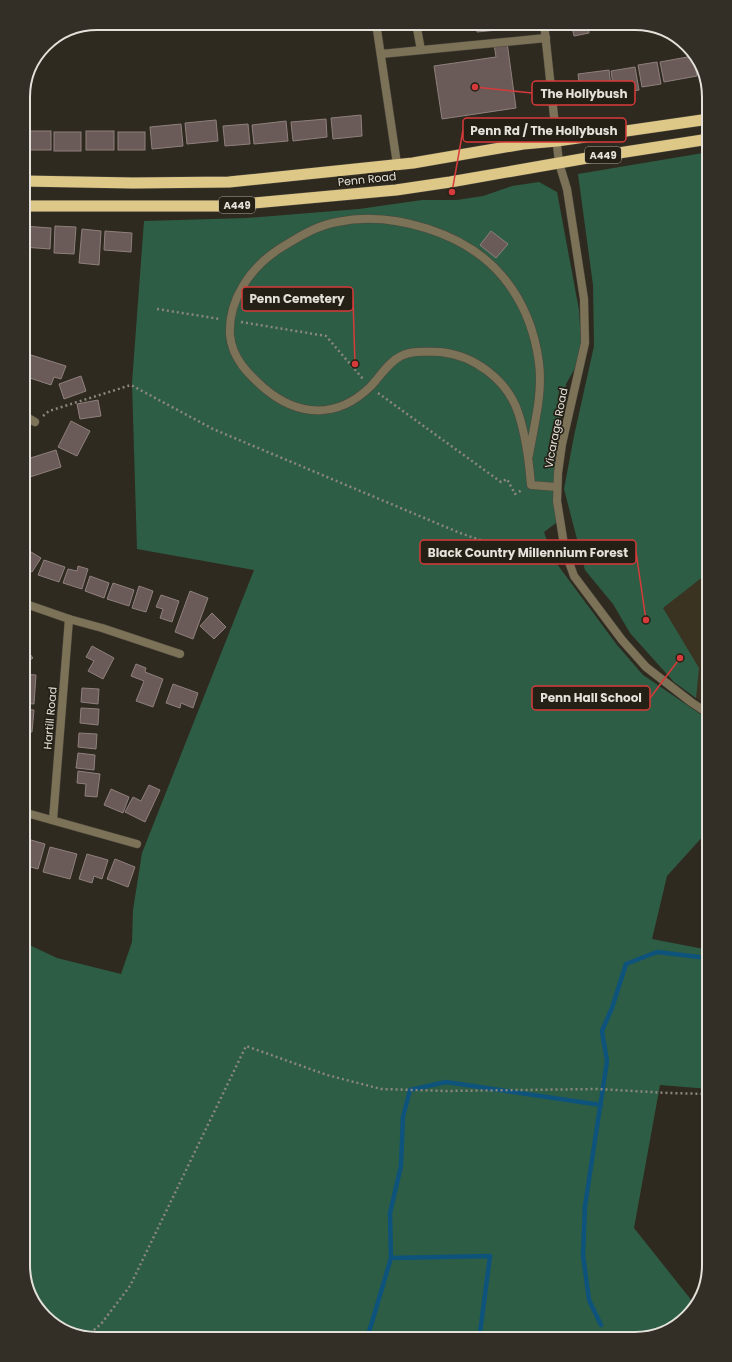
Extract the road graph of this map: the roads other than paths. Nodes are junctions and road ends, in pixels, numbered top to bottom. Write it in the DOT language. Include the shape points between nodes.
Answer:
graph roads {
  1 [pos="377,30"];
  2 [pos="417,30"];
  3 [pos="545,30"];
  4 [pos="546,38"];
  5 [pos="421,50"];
  6 [pos="381,54"];
  7 [pos="702,120"];
  8 [pos="702,140"];
  9 [pos="557,141"];
  10 [pos="559,162"];
  11 [pos="397,164"];
  12 [pos="30,181"];
  13 [pos="30,206"];
  14 [pos="30,420"];
  15 [pos="35,422"];
  16 [pos="529,455"];
  17 [pos="557,487"];
  18 [pos="30,605"];
  19 [pos="69,619"];
  20 [pos="180,654"];
  21 [pos="702,709"];
  22 [pos="30,814"];
  23 [pos="53,820"];
  24 [pos="137,844"];
  1 -- 6 [label="street"];
  2 -- 5 [label="street"];
  3 -- 4 [label="street, Vicarage Road"];
  4 -- 5 [label="street"];
  4 -- 9 [label="street, Vicarage Road"];
  5 -- 6 [label="street"];
  6 -- 11 [label="street"];
  7 -- 9 [label="highway, Penn Road / A449"];
  8 -- 10 [label="highway, Penn Road / A449"];
  9 -- 10 [label="street, Vicarage Road"];
  9 -- 11 [label="highway, Penn Road / A449"];
  10 -- 13 [label="highway, Penn Road / A449" via="396,190 222,206"];
  10 -- 17 [label="street, Vicarage Road" via="566,189 584,299 585,343 562,444"];
  11 -- 12 [label="highway, Penn Road / A449" via="229,182"];
  14 -- 15 [label="street"];
  16 -- 16 [label="street" via="541,388 535,340 527,316 514,291 483,257 464,245 421,226 400,221 366,218 336,222 312,230 272,254 247,278 233,309 230,335 233,348 252,378 284,402 299,409 320,412 336,408 356,399 402,355 425,352 462,356 488,371 510,396 518,411"];
  16 -- 17 [label="street" via="531,485"];
  17 -- 21 [label="street, Vicarage Road" via="565,551 574,576 622,640 646,667"];
  18 -- 19 [label="street"];
  19 -- 20 [label="street"];
  19 -- 23 [label="street, Hartill Road"];
  22 -- 23 [label="street"];
  23 -- 24 [label="street"];
}
